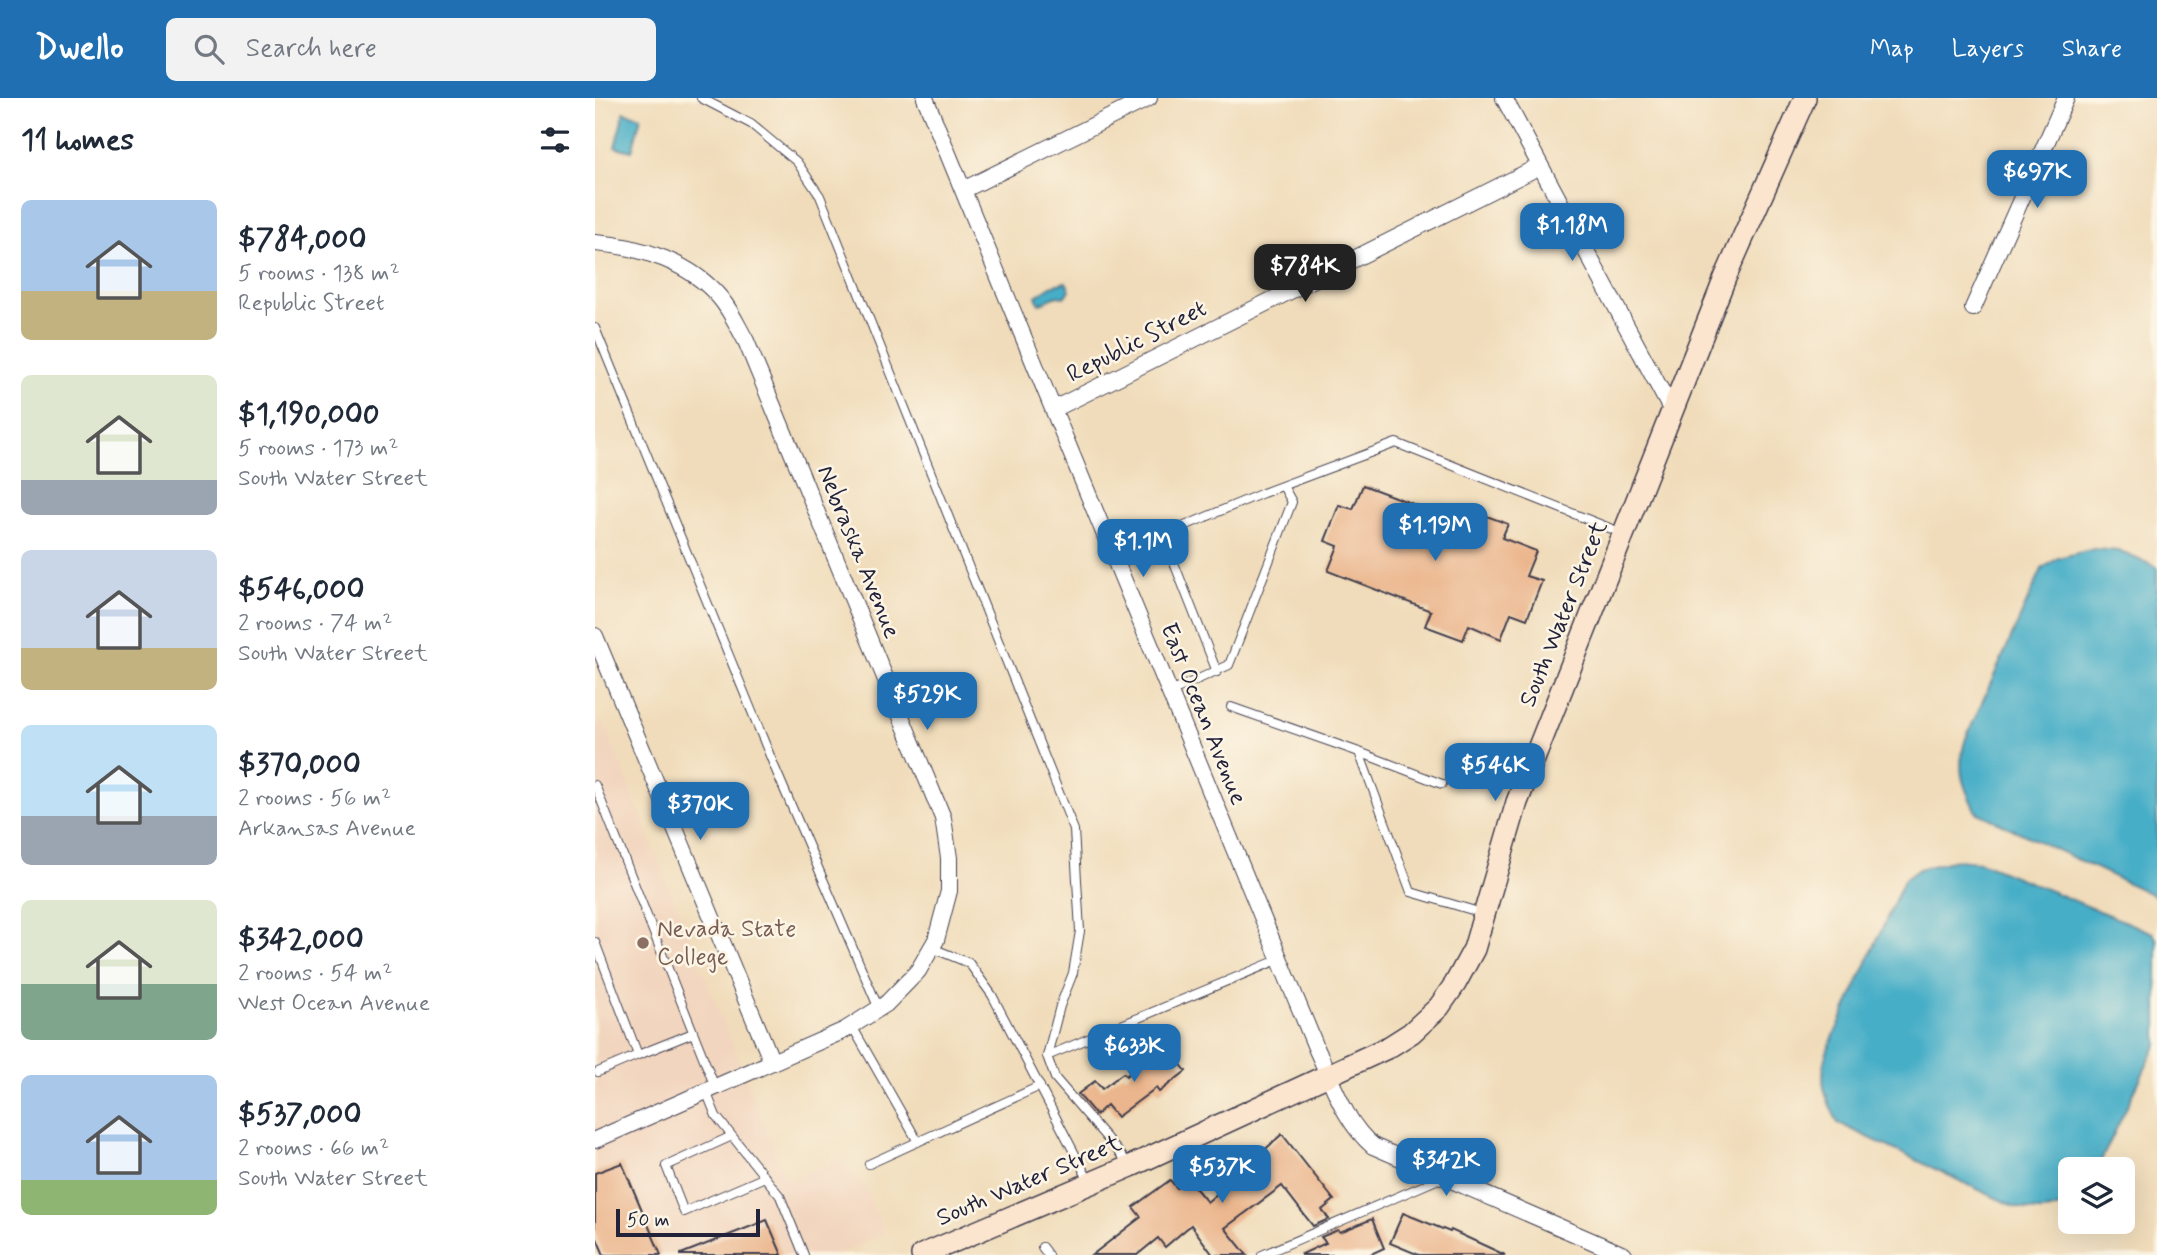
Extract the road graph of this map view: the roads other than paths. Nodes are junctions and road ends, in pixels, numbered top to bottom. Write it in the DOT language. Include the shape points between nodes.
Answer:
graph roads {
  1 [pos="701,98"];
  2 [pos="925,98"];
  3 [pos="1149,98"];
  4 [pos="1504,98"];
  5 [pos="1805,98"];
  6 [pos="2066,98"];
  7 [pos="1541,166"];
  8 [pos="963,190"];
  9 [pos="595,243"];
  10 [pos="1973,308"];
  11 [pos="595,328"];
  12 [pos="1054,409"];
  13 [pos="1672,411"];
  14 [pos="1283,486"];
  15 [pos="1624,534"];
  16 [pos="595,636"];
  17 [pos="1217,672"];
  18 [pos="1170,692"];
  19 [pos="1231,706"];
  20 [pos="1359,752"];
  21 [pos="1442,784"];
  22 [pos="595,785"];
  23 [pos="1484,914"];
  24 [pos="595,942"];
  25 [pos="932,948"];
  26 [pos="1280,959"];
  27 [pos="879,1009"];
  28 [pos="852,1026"];
  29 [pos="693,1033"];
  30 [pos="638,1055"];
  31 [pos="1048,1056"];
  32 [pos="772,1062"];
  33 [pos="598,1072"];
  34 [pos="1329,1075"];
  35 [pos="1040,1086"];
  36 [pos="711,1089"];
  37 [pos="732,1136"];
  38 [pos="595,1140"];
  39 [pos="918,1142"];
  40 [pos="869,1164"];
  41 [pos="1131,1166"];
  42 [pos="765,1177"];
  43 [pos="1444,1177"];
  44 [pos="1091,1183"];
  45 [pos="1042,1247"];
  46 [pos="1613,1253"];
  47 [pos="804,1255"];
  48 [pos="922,1255"];
  49 [pos="1048,1255"];
  50 [pos="1262,1255"];
  1 -- 31 [label="lane" via="751,124 797,162 820,196 1074,830 1080,930 1073,972"];
  2 -- 8 [label="street, East Ocean Avenue"];
  3 -- 8 [label="street"];
  4 -- 7 [label="street"];
  5 -- 13 [label="main road, South Water Street"];
  6 -- 10 [label="street"];
  7 -- 12 [label="street, Republic Street"];
  7 -- 13 [label="street"];
  8 -- 12 [label="street, East Ocean Avenue"];
  9 -- 25 [label="street, Nebraska Avenue" via="663,258 701,280 721,300 746,341 943,818 949,891"];
  11 -- 27 [label="lane"];
  12 -- 18 [label="street, East Ocean Avenue"];
  13 -- 15 [label="main road, South Water Street"];
  14 -- 15 [label="lane" via="1396,443"];
  14 -- 17 [label="lane" via="1291,502 1229,665"];
  14 -- 17 [label="lane" via="1163,536"];
  15 -- 23 [label="main road, South Water Street" via="1517,802"];
  16 -- 32 [label="street"];
  17 -- 18 [label="lane"];
  18 -- 26 [label="street, East Ocean Avenue"];
  19 -- 20 [label="lane"];
  20 -- 21 [label="lane"];
  20 -- 23 [label="lane" via="1411,892"];
  22 -- 29 [label="lane"];
  23 -- 34 [label="main road, South Water Street" via="1474,949 1439,1007 1389,1047"];
  24 -- 30 [label="lane"];
  25 -- 27 [label="street, Nebraska Avenue" via="918,971"];
  25 -- 35 [label="lane" via="969,963 992,995"];
  26 -- 31 [label="lane"];
  26 -- 34 [label="street, East Ocean Avenue"];
  27 -- 28 [label="street, Nebraska Avenue"];
  28 -- 32 [label="street, Nebraska Avenue"];
  28 -- 39 [label="lane"];
  29 -- 30 [label="lane"];
  29 -- 36 [label="lane"];
  30 -- 33 [label="lane"];
  31 -- 41 [label="lane" via="1055,1077"];
  32 -- 36 [label="street, Nebraska Avenue"];
  34 -- 41 [label="main road, South Water Street"];
  34 -- 43 [label="street, East Ocean Avenue" via="1359,1134 1373,1146"];
  35 -- 39 [label="lane"];
  35 -- 44 [label="lane"];
  36 -- 37 [label="lane" via="716,1116"];
  36 -- 38 [label="street, Nebraska Avenue"];
  37 -- 42 [label="lane"];
  37 -- 42 [label="lane" via="666,1166 684,1212"];
  39 -- 40 [label="lane"];
  41 -- 44 [label="main road, South Water Street"];
  42 -- 47 [label="lane" via="780,1196"];
  43 -- 46 [label="street, East Ocean Avenue"];
  43 -- 50 [label="lane"];
  44 -- 48 [label="main road, South Water Street"];
  45 -- 49 [label="lane"];
}
